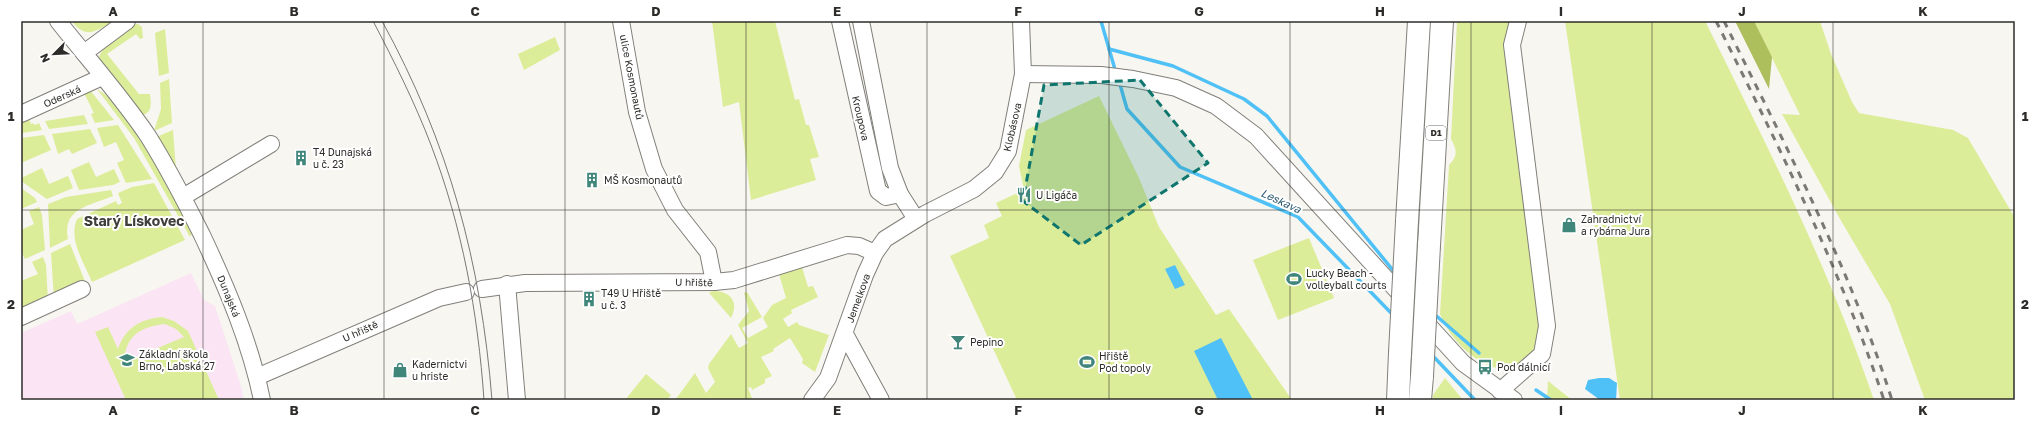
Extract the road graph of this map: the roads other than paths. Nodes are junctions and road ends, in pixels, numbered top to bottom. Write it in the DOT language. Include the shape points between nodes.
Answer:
graph roads {
  1 [pos="58,21"];
  2 [pos="127,21"];
  3 [pos="621,21"];
  4 [pos="840,21"];
  5 [pos="861,21"];
  6 [pos="1021,21"];
  7 [pos="1419,21"];
  8 [pos="1442,21"];
  9 [pos="1518,21"];
  10 [pos="84,53"];
  11 [pos="1023,74"];
  12 [pos="102,77"];
  13 [pos="21,114"];
  14 [pos="271,144"];
  15 [pos="900,194"];
  16 [pos="184,197"];
  17 [pos="921,216"];
  18 [pos="875,253"];
  19 [pos="714,282"];
  20 [pos="507,284"];
  21 [pos="482,288"];
  22 [pos="82,289"];
  23 [pos="466,292"];
  24 [pos="21,317"];
  25 [pos="845,334"];
  26 [pos="257,377"];
  27 [pos="1500,391"];
  28 [pos="262,400"];
  29 [pos="517,400"];
  30 [pos="812,400"];
  31 [pos="881,400"];
  32 [pos="1398,400"];
  33 [pos="1420,400"];
  34 [pos="1514,400"];
  1 -- 10 [label="street, Dunajská"];
  2 -- 10 [label="street"];
  3 -- 19 [label="street, ulice Kosmonautů" via="637,112 654,169 675,210 708,252"];
  4 -- 15 [label="street, Kroupova" via="878,192 886,197"];
  5 -- 15 [label="street, Kroupova" via="890,168"];
  6 -- 11 [label="street, Klobásova"];
  7 -- 32 [label="highway, D1, bridge"];
  8 -- 33 [label="highway, D1, bridge"];
  9 -- 27 [label="street" via="1512,45 1547,326 1542,354"];
  10 -- 12 [label="street, Dunajská"];
  11 -- 17 [label="street, Klobásova" via="1008,151 995,172 974,190"];
  11 -- 27 [label="street" via="1101,75 1133,79 1176,88 1216,106 1256,136 1463,363"];
  12 -- 13 [label="street, Oderská"];
  12 -- 16 [label="street, Dunajská" via="148,136"];
  14 -- 16 [label="street"];
  15 -- 17 [label="street, Kroupova"];
  16 -- 26 [label="street, Dunajská" via="221,275 249,348"];
  17 -- 18 [label="street, Jemelkova" via="885,239"];
  18 -- 19 [label="street, U hřiště" via="859,246 847,245 734,280"];
  18 -- 25 [label="street, Jemelkova"];
  19 -- 20 [label="street, U hřiště"];
  20 -- 21 [label="street, U hřiště"];
  20 -- 29 [label="street"];
  22 -- 24 [label="street"];
  23 -- 26 [label="street, U hřiště" via="438,298"];
  25 -- 30 [label="street, Jemelkova" via="828,378"];
  25 -- 31 [label="street"];
  26 -- 28 [label="street, Dunajská"];
  27 -- 34 [label="street"];
}
